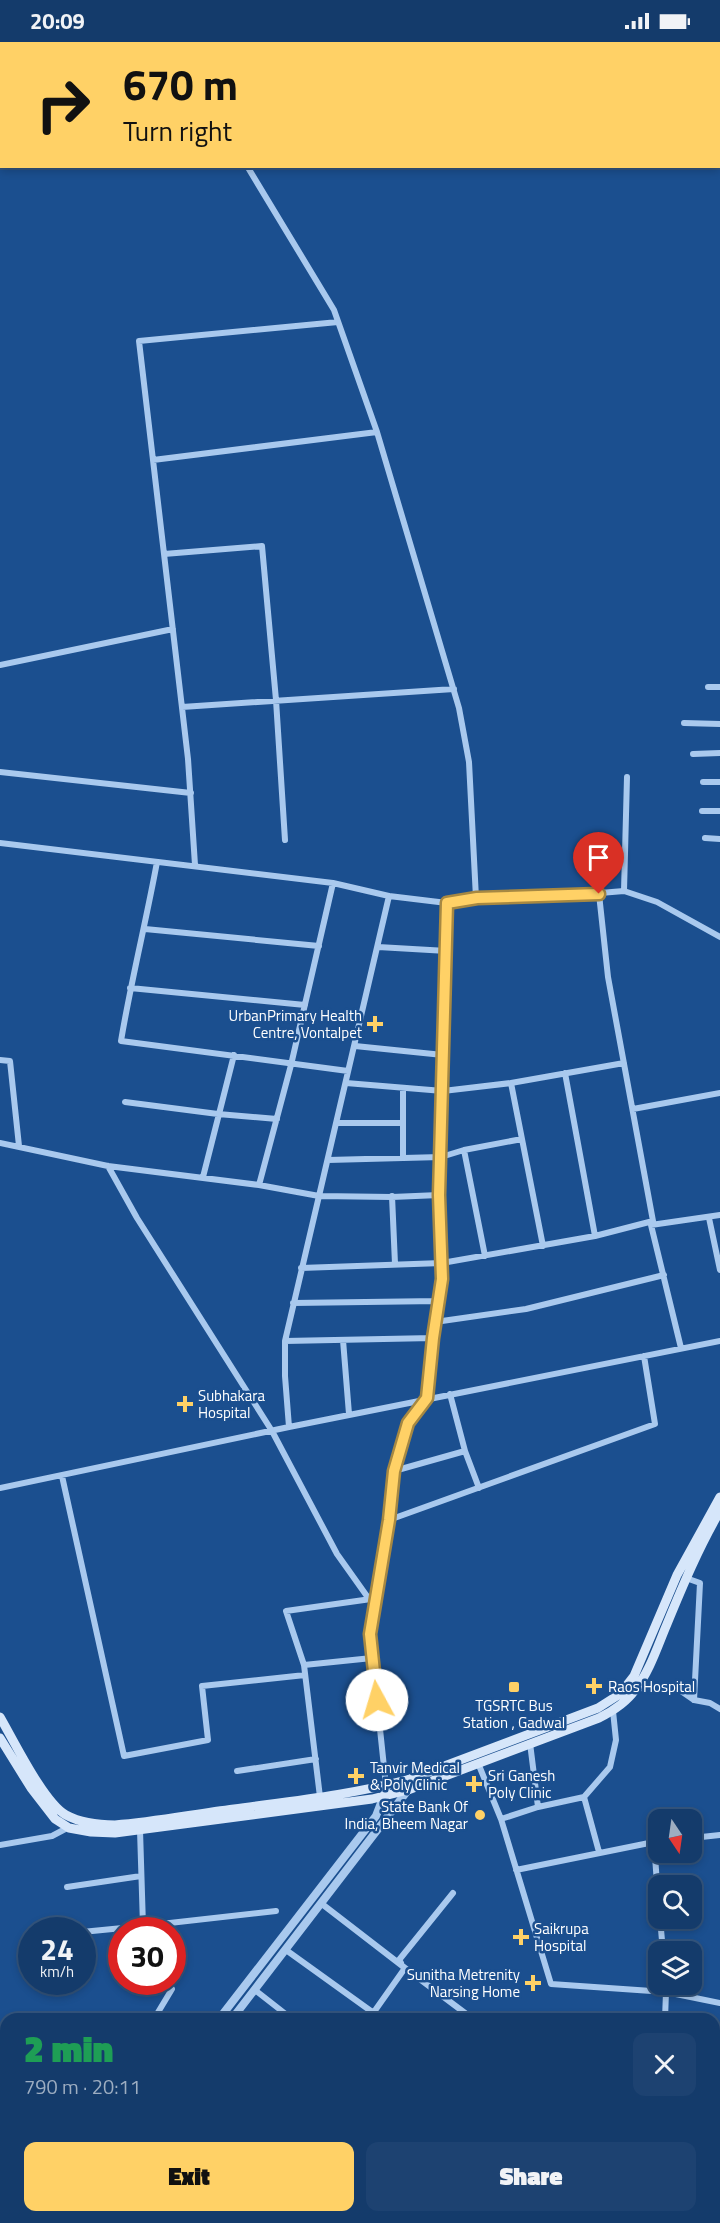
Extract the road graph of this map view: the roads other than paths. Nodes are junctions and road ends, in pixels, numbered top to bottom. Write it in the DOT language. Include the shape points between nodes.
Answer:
graph roads {
  1 [pos="248,168"];
  2 [pos="338,322"];
  3 [pos="377,432"];
  4 [pos="153,460"];
  5 [pos="164,554"];
  6 [pos="173,629"];
  7 [pos="0,665"];
  8 [pos="708,687"];
  9 [pos="720,687"];
  10 [pos="454,688"];
  11 [pos="276,700"];
  12 [pos="182,707"];
  13 [pos="684,723"];
  14 [pos="720,724"];
  15 [pos="720,753"];
  16 [pos="693,754"];
  17 [pos="0,772"];
  18 [pos="627,777"];
  19 [pos="703,782"];
  20 [pos="720,782"];
  21 [pos="191,793"];
  22 [pos="702,811"];
  23 [pos="720,811"];
  24 [pos="705,838"];
  25 [pos="720,838"];
  26 [pos="285,840"];
  27 [pos="0,843"];
  28 [pos="157,862"];
  29 [pos="195,865"];
  30 [pos="333,883"];
  31 [pos="624,891"];
  32 [pos="599,894"];
  33 [pos="389,896"];
  34 [pos="477,898"];
  35 [pos="447,903"];
  36 [pos="145,929"];
  37 [pos="720,937"];
  38 [pos="319,946"];
  39 [pos="378,947"];
  40 [pos="447,951"];
  41 [pos="130,988"];
  42 [pos="305,1005"];
  43 [pos="355,1046"];
  44 [pos="234,1055"];
  45 [pos="443,1055"];
  46 [pos="0,1060"];
  47 [pos="624,1063"];
  48 [pos="291,1065"];
  49 [pos="348,1071"];
  50 [pos="565,1073"];
  51 [pos="346,1083"];
  52 [pos="511,1083"];
  53 [pos="403,1089"];
  54 [pos="443,1091"];
  55 [pos="720,1093"];
  56 [pos="124,1102"];
  57 [pos="633,1108"];
  58 [pos="218,1114"];
  59 [pos="277,1119"];
  60 [pos="337,1123"];
  61 [pos="402,1123"];
  62 [pos="522,1139"];
  63 [pos="0,1143"];
  64 [pos="19,1146"];
  65 [pos="464,1150"];
  66 [pos="441,1157"];
  67 [pos="403,1158"];
  68 [pos="328,1160"];
  69 [pos="108,1166"];
  70 [pos="203,1177"];
  71 [pos="259,1185"];
  72 [pos="439,1195"];
  73 [pos="319,1196"];
  74 [pos="392,1196"];
  75 [pos="720,1215"];
  76 [pos="709,1218"];
  77 [pos="652,1223"];
  78 [pos="595,1236"];
  79 [pos="543,1246"];
  80 [pos="485,1257"];
  81 [pos="442,1263"];
  82 [pos="395,1264"];
  83 [pos="301,1268"];
  84 [pos="720,1270"];
  85 [pos="663,1275"];
  86 [pos="438,1301"];
  87 [pos="292,1303"];
  88 [pos="435,1322"];
  89 [pos="433,1338"];
  90 [pos="343,1340"];
  91 [pos="285,1341"];
  92 [pos="720,1341"];
  93 [pos="681,1348"];
  94 [pos="644,1356"];
  95 [pos="450,1394"];
  96 [pos="427,1398"];
  97 [pos="349,1414"];
  98 [pos="289,1427"];
  99 [pos="272,1431"];
  100 [pos="465,1451"];
  101 [pos="394,1471"];
  102 [pos="62,1476"];
  103 [pos="0,1488"];
  104 [pos="479,1488"];
  105 [pos="720,1497"];
  106 [pos="720,1511"];
  107 [pos="389,1520"];
  108 [pos="686,1578"];
  109 [pos="373,1599"];
  110 [pos="372,1658"];
  111 [pos="304,1665"];
  112 [pos="305,1675"];
  113 [pos="636,1689"];
  114 [pos="694,1700"];
  115 [pos="720,1709"];
  116 [pos="614,1711"];
  117 [pos="0,1717"];
  118 [pos="0,1738"];
  119 [pos="530,1743"];
  120 [pos="316,1759"];
  121 [pos="478,1763"];
  122 [pos="237,1771"];
  123 [pos="410,1779"];
  124 [pos="386,1790"];
  125 [pos="408,1790"];
  126 [pos="320,1797"];
  127 [pos="584,1797"];
  128 [pos="538,1807"];
  129 [pos="501,1819"];
  130 [pos="75,1820"];
  131 [pos="69,1828"];
  132 [pos="140,1830"];
  133 [pos="720,1834"];
  134 [pos="702,1837"];
  135 [pos="648,1843"];
  136 [pos="0,1845"];
  137 [pos="599,1852"];
  138 [pos="516,1869"];
  139 [pos="141,1876"];
  140 [pos="67,1887"];
  141 [pos="453,1893"];
  142 [pos="322,1904"];
  143 [pos="276,1911"];
  144 [pos="143,1917"];
  145 [pos="186,1923"];
  146 [pos="286,1950"];
  147 [pos="405,1968"];
  148 [pos="648,1987"];
  149 [pos="255,1990"];
  150 [pos="168,1995"];
  151 [pos="665,1995"];
  152 [pos="691,1995"];
  153 [pos="720,2003"];
  154 [pos="158,2013"];
  155 [pos="224,2013"];
  156 [pos="237,2013"];
  157 [pos="284,2013"];
  158 [pos="374,2013"];
  159 [pos="465,2013"];
  160 [pos="665,2013"];
  1 -- 2 [label="street"];
  2 -- 3 [label="street"];
  2 -- 4 [label="street" via="139,341"];
  3 -- 4 [label="street"];
  3 -- 10 [label="street"];
  4 -- 5 [label="street"];
  5 -- 6 [label="street"];
  5 -- 11 [label="street" via="262,546"];
  6 -- 7 [label="street"];
  6 -- 12 [label="street"];
  8 -- 9 [label="street"];
  10 -- 11 [label="street"];
  10 -- 34 [label="street" via="469,762"];
  11 -- 12 [label="street"];
  11 -- 26 [label="street"];
  12 -- 21 [label="street"];
  13 -- 14 [label="street"];
  15 -- 16 [label="street"];
  17 -- 21 [label="street"];
  18 -- 31 [label="street"];
  19 -- 20 [label="street"];
  21 -- 29 [label="street"];
  22 -- 23 [label="street"];
  24 -- 25 [label="street"];
  27 -- 28 [label="street"];
  28 -- 29 [label="street"];
  28 -- 36 [label="street"];
  29 -- 30 [label="street"];
  30 -- 33 [label="street"];
  30 -- 38 [label="street"];
  31 -- 32 [label="street"];
  31 -- 37 [label="street" via="657,902"];
  32 -- 34 [label="street"];
  32 -- 47 [label="street" via="608,977"];
  33 -- 35 [label="street"];
  33 -- 39 [label="street"];
  34 -- 35 [label="street"];
  35 -- 40 [label="street"];
  36 -- 38 [label="street"];
  36 -- 41 [label="street"];
  38 -- 42 [label="street"];
  39 -- 40 [label="street"];
  39 -- 43 [label="street"];
  40 -- 45 [label="street"];
  41 -- 42 [label="street"];
  41 -- 44 [label="street" via="122,1041"];
  42 -- 48 [label="street"];
  43 -- 45 [label="street"];
  43 -- 49 [label="street"];
  44 -- 48 [label="street"];
  44 -- 58 [label="street"];
  45 -- 54 [label="street"];
  46 -- 64 [label="street" via="10,1061"];
  47 -- 50 [label="street"];
  47 -- 57 [label="street"];
  48 -- 49 [label="street"];
  48 -- 59 [label="street"];
  49 -- 51 [label="street"];
  50 -- 52 [label="street"];
  50 -- 78 [label="street"];
  51 -- 53 [label="street"];
  51 -- 60 [label="street"];
  52 -- 54 [label="street"];
  52 -- 62 [label="street"];
  53 -- 54 [label="street"];
  53 -- 61 [label="street"];
  54 -- 66 [label="street"];
  55 -- 57 [label="street"];
  56 -- 58 [label="street"];
  57 -- 77 [label="street"];
  58 -- 59 [label="street"];
  58 -- 70 [label="street"];
  59 -- 71 [label="street"];
  60 -- 61 [label="street"];
  60 -- 68 [label="street"];
  61 -- 67 [label="street"];
  62 -- 65 [label="street"];
  62 -- 79 [label="street"];
  63 -- 64 [label="street"];
  64 -- 69 [label="street"];
  65 -- 66 [label="street"];
  65 -- 80 [label="street"];
  66 -- 67 [label="street"];
  66 -- 72 [label="street"];
  67 -- 68 [label="street"];
  68 -- 73 [label="street"];
  69 -- 70 [label="street"];
  69 -- 99 [label="street"];
  70 -- 71 [label="street"];
  71 -- 73 [label="street"];
  72 -- 74 [label="street"];
  72 -- 81 [label="street"];
  73 -- 74 [label="street"];
  73 -- 83 [label="street"];
  74 -- 82 [label="street"];
  75 -- 76 [label="street"];
  76 -- 77 [label="street"];
  76 -- 84 [label="street"];
  77 -- 78 [label="street"];
  77 -- 85 [label="street"];
  78 -- 79 [label="street"];
  79 -- 80 [label="street"];
  80 -- 81 [label="street"];
  81 -- 82 [label="street"];
  81 -- 86 [label="street"];
  82 -- 83 [label="street"];
  83 -- 87 [label="street"];
  85 -- 88 [label="street" via="526,1309"];
  85 -- 93 [label="street"];
  86 -- 87 [label="street"];
  86 -- 88 [label="street"];
  87 -- 91 [label="street"];
  88 -- 89 [label="street"];
  89 -- 90 [label="street"];
  89 -- 96 [label="street"];
  90 -- 91 [label="street"];
  90 -- 97 [label="street"];
  91 -- 98 [label="street"];
  92 -- 93 [label="street"];
  93 -- 94 [label="street"];
  94 -- 95 [label="street"];
  94 -- 104 [label="street" via="655,1424"];
  95 -- 96 [label="street"];
  95 -- 100 [label="street"];
  96 -- 97 [label="street"];
  96 -- 101 [label="street" via="408,1423"];
  97 -- 98 [label="street"];
  98 -- 99 [label="street"];
  99 -- 102 [label="street"];
  99 -- 109 [label="street" via="337,1554"];
  100 -- 101 [label="street"];
  100 -- 104 [label="street"];
  101 -- 107 [label="street"];
  102 -- 103 [label="street"];
  102 -- 112 [label="street" via="124,1756 208,1740 202,1686"];
  104 -- 107 [label="street"];
  105 -- 123 [label="main road" via="677,1575 640,1663 620,1694 598,1708"];
  106 -- 108 [label="main road"];
  107 -- 109 [label="street"];
  108 -- 113 [label="main road"];
  108 -- 114 [label="street" via="700,1583"];
  109 -- 110 [label="street"];
  109 -- 111 [label="street" via="286,1611"];
  110 -- 111 [label="street"];
  110 -- 124 [label="street"];
  111 -- 112 [label="street"];
  112 -- 120 [label="street"];
  113 -- 114 [label="street" via="654,1686 681,1691"];
  113 -- 116 [label="main road"];
  114 -- 115 [label="street"];
  116 -- 119 [label="main road"];
  116 -- 127 [label="street" via="616,1740 610,1767"];
  117 -- 130 [label="main road" via="51,1800 63,1814"];
  118 -- 131 [label="main road" via="42,1805"];
  119 -- 121 [label="main road"];
  119 -- 128 [label="street"];
  120 -- 122 [label="street"];
  120 -- 126 [label="street"];
  121 -- 125 [label="main road"];
  121 -- 129 [label="street"];
  123 -- 124 [label="main road"];
  123 -- 125 [label="street"];
  124 -- 125 [label="main road"];
  124 -- 126 [label="main road"];
  124 -- 132 [label="main road" via="321,1807"];
  124 -- 155 [label="street" via="376,1816"];
  125 -- 142 [label="street"];
  126 -- 130 [label="main road" via="115,1825"];
  127 -- 128 [label="street"];
  127 -- 137 [label="street"];
  128 -- 129 [label="street"];
  129 -- 138 [label="street"];
  130 -- 131 [label="street"];
  131 -- 132 [label="main road" via="91,1832"];
  131 -- 136 [label="street" via="52,1836"];
  132 -- 139 [label="street"];
  133 -- 134 [label="street"];
  135 -- 137 [label="street"];
  137 -- 138 [label="street"];
  138 -- 148 [label="street" via="551,1984"];
  139 -- 140 [label="street"];
  139 -- 144 [label="street"];
  141 -- 147 [label="street" via="399,1960"];
  142 -- 146 [label="street"];
  142 -- 147 [label="street"];
  143 -- 145 [label="street"];
  146 -- 149 [label="street"];
  146 -- 158 [label="street"];
  147 -- 158 [label="street"];
  147 -- 159 [label="street"];
  149 -- 156 [label="street"];
  149 -- 157 [label="street"];
  150 -- 154 [label="street"];
  151 -- 160 [label="street"];
  152 -- 153 [label="street"];
}
